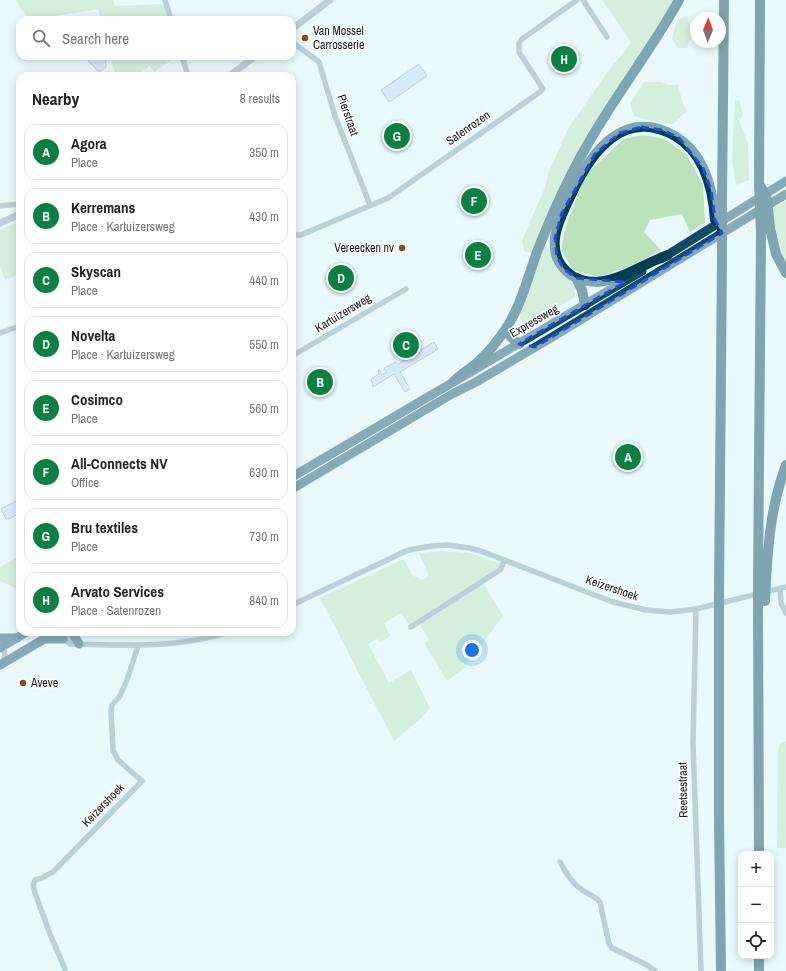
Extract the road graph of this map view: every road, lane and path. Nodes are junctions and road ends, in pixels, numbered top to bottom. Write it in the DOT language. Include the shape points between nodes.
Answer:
graph roads {
  1 [pos="165,0"];
  2 [pos="330,0"];
  3 [pos="577,0"];
  4 [pos="583,0"];
  5 [pos="679,0"];
  6 [pos="724,0"];
  7 [pos="760,0"];
  8 [pos="170,16"];
  9 [pos="296,26"];
  10 [pos="607,37"];
  11 [pos="296,45"];
  12 [pos="183,60"];
  13 [pos="251,60"];
  14 [pos="187,72"];
  15 [pos="234,72"];
  16 [pos="785,184"];
  17 [pos="786,194"];
  18 [pos="718,202"];
  19 [pos="16,204"];
  20 [pos="0,206"];
  21 [pos="370,206"];
  22 [pos="16,216"];
  23 [pos="0,223"];
  24 [pos="765,230"];
  25 [pos="296,235"];
  26 [pos="668,255"];
  27 [pos="786,273"];
  28 [pos="576,278"];
  29 [pos="406,289"];
  30 [pos="585,305"];
  31 [pos="583,317"];
  32 [pos="16,327"];
  33 [pos="507,327"];
  34 [pos="0,333"];
  35 [pos="519,344"];
  36 [pos="535,347"];
  37 [pos="296,354"];
  38 [pos="454,381"];
  39 [pos="786,465"];
  40 [pos="296,475"];
  41 [pos="296,487"];
  42 [pos="505,560"];
  43 [pos="762,582"];
  44 [pos="783,588"];
  45 [pos="296,603"];
  46 [pos="696,609"];
  47 [pos="786,613"];
  48 [pos="411,627"];
  49 [pos="20,636"];
  50 [pos="55,636"];
  51 [pos="63,636"];
  52 [pos="74,636"];
  53 [pos="212,636"];
  54 [pos="79,644"];
  55 [pos="138,646"];
  56 [pos="2,652"];
  57 [pos="758,851"];
  58 [pos="560,862"];
  59 [pos="759,959"];
  60 [pos="65,969"];
  61 [pos="655,971"];
  62 [pos="701,971"];
  63 [pos="721,971"];
  64 [pos="758,971"];
  1 -- 8 [label="street"];
  2 -- 9 [label="street"];
  3 -- 21 [label="street, Satenrozen" via="519,43 519,52 542,89 388,198"];
  4 -- 10 [label="street"];
  5 -- 33 [label="highway" via="581,155 543,237 518,305"];
  6 -- 18 [label="highway"];
  7 -- 24 [label="highway, bridge" via="759,180"];
  11 -- 21 [label="street, Pierstraat" via="319,62 335,116"];
  12 -- 14 [label="street"];
  13 -- 15 [label="street"];
  16 -- 26 [label="highway, Expressweg"];
  17 -- 31 [label="highway, Expressweg"];
  18 -- 28 [label="highway" via="696,156 679,138 648,127 620,133 602,146 584,169 556,229 554,244 557,257 564,269"];
  18 -- 63 [label="highway, bridge" via="722,231 718,819"];
  19 -- 20 [label="street"];
  21 -- 25 [label="street, Satenrozen"];
  22 -- 23 [label="street"];
  24 -- 27 [label="highway"];
  24 -- 43 [label="highway"];
  26 -- 28 [label="highway" via="614,278 598,282"];
  26 -- 30 [label="highway, Expressweg"];
  28 -- 30 [label="highway"];
  29 -- 37 [label="street, Kartuizersweg"];
  30 -- 31 [label="highway"];
  30 -- 35 [label="highway, Expressweg"];
  31 -- 36 [label="highway, Expressweg"];
  32 -- 34 [label="street"];
  33 -- 35 [label="highway" via="510,336"];
  33 -- 38 [label="highway" via="480,360"];
  35 -- 36 [label="highway"];
  35 -- 38 [label="highway, Expressweg"];
  36 -- 41 [label="highway, Expressweg"];
  38 -- 40 [label="highway, Expressweg"];
  39 -- 43 [label="highway" via="772,518"];
  42 -- 45 [label="street, Keizershoek" via="469,548 447,545 420,547 406,551"];
  42 -- 46 [label="street, Keizershoek" via="634,608 671,612"];
  42 -- 48 [label="street" via="500,570"];
  43 -- 57 [label="highway, bridge" via="762,602 758,618"];
  44 -- 46 [label="street, Keizershoek"];
  44 -- 47 [label="street" via="781,603"];
  46 -- 62 [label="street, Reetsestraat" via="693,743"];
  49 -- 56 [label="highway"];
  50 -- 56 [label="highway"];
  51 -- 54 [label="street" via="70,644"];
  52 -- 54 [label="highway"];
  53 -- 55 [label="street" via="187,642"];
  54 -- 55 [label="street"];
  55 -- 60 [label="street, Keizershoek" via="127,680 110,712 113,750 118,760 142,781 53,872 35,880 33,885"];
  58 -- 61 [label="street" via="577,886 600,902 612,948"];
  59 -- 64 [label="highway"];
}
